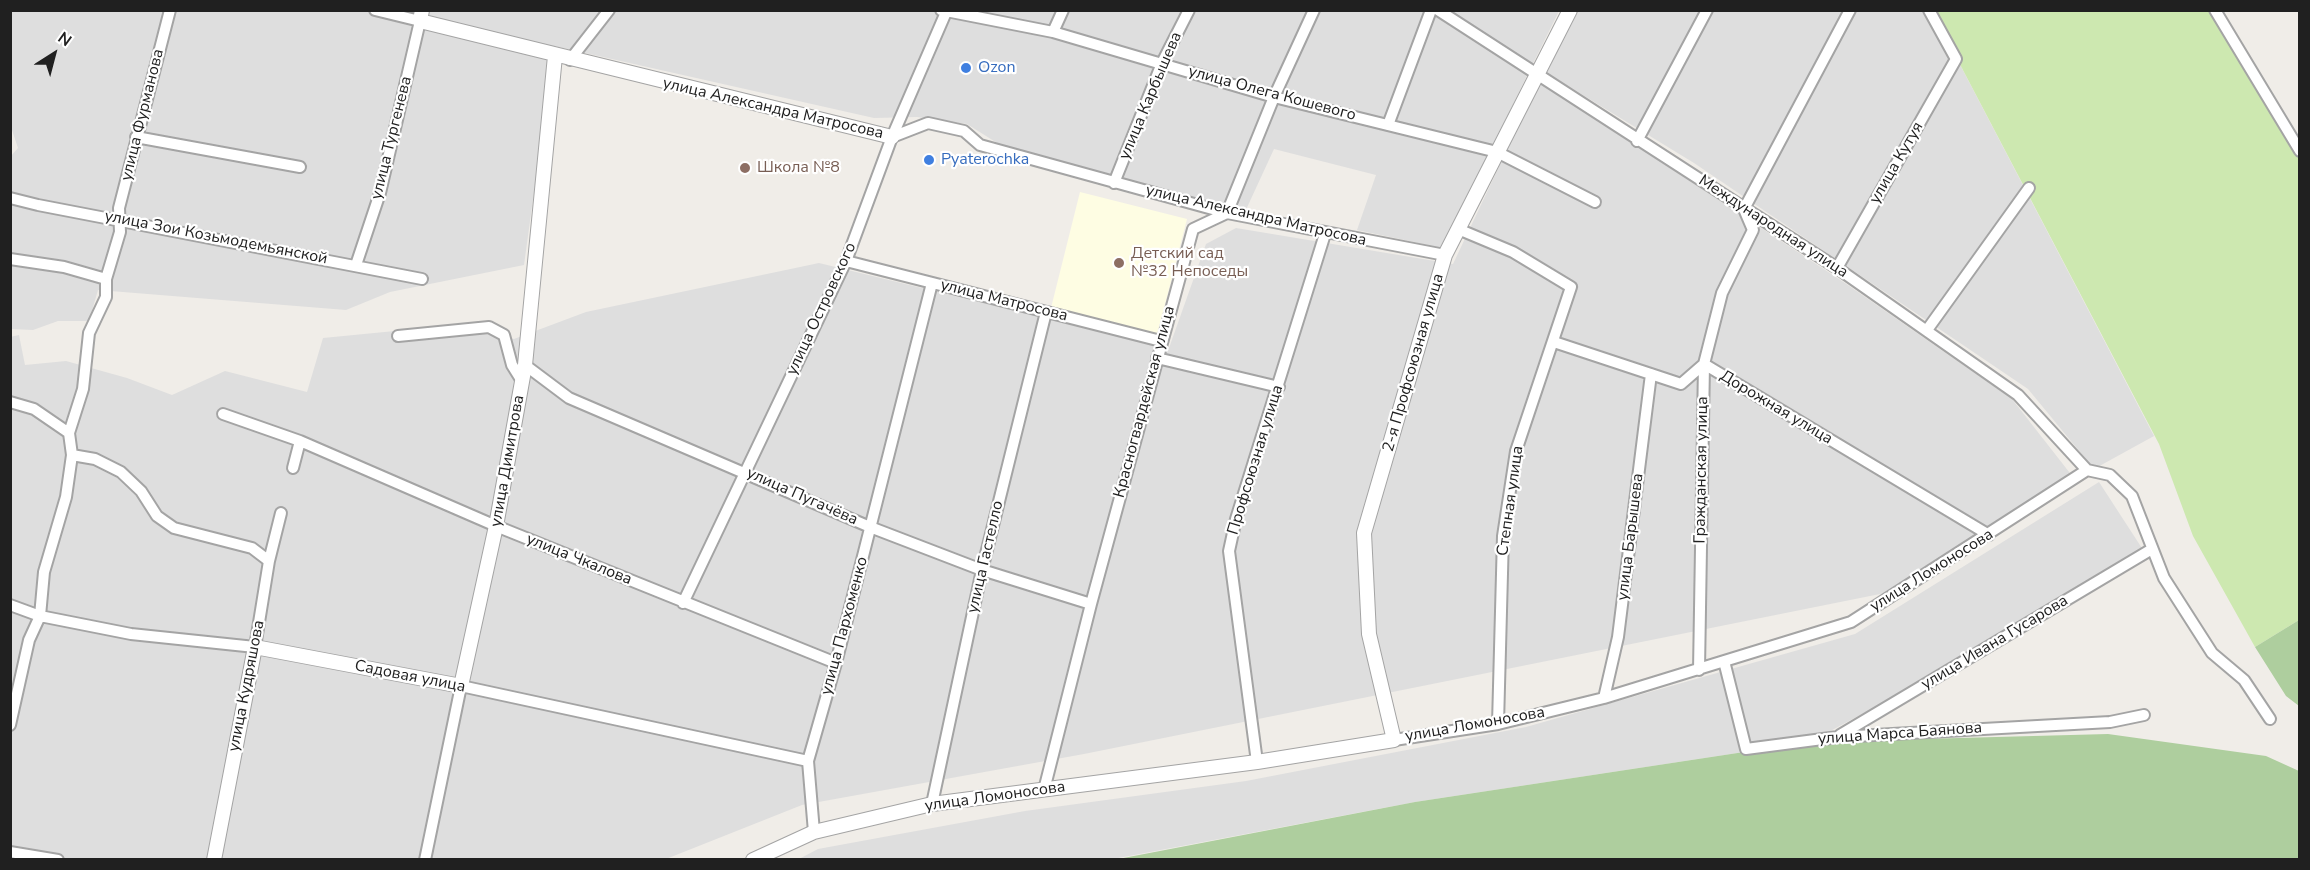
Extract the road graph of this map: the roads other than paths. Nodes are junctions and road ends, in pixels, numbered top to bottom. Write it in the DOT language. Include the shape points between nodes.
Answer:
graph roads {
  1 [pos="170,10"];
  2 [pos="375,10"];
  3 [pos="609,10"];
  4 [pos="1063,10"];
  5 [pos="1189,10"];
  6 [pos="1314,10"];
  7 [pos="1431,10"];
  8 [pos="1438,10"];
  9 [pos="1570,10"];
  10 [pos="1707,10"];
  11 [pos="1850,10"];
  12 [pos="1929,10"];
  13 [pos="2215,10"];
  14 [pos="944,11"];
  15 [pos="421,16"];
  16 [pos="1053,32"];
  17 [pos="555,56"];
  18 [pos="570,60"];
  19 [pos="1162,63"];
  20 [pos="1536,75"];
  21 [pos="1274,97"];
  22 [pos="1388,125"];
  23 [pos="136,137"];
  24 [pos="892,137"];
  25 [pos="1637,141"];
  26 [pos="2300,151"];
  27 [pos="1497,152"];
  28 [pos="300,167"];
  29 [pos="1114,183"];
  30 [pos="2029,188"];
  31 [pos="10,198"];
  32 [pos="1595,202"];
  33 [pos="1744,209"];
  34 [pos="1227,213"];
  35 [pos="121,220"];
  36 [pos="1458,229"];
  37 [pos="1325,234"];
  38 [pos="1445,255"];
  39 [pos="10,259"];
  40 [pos="846,261"];
  41 [pos="356,265"];
  42 [pos="1837,268"];
  43 [pos="106,279"];
  44 [pos="422,279"];
  45 [pos="932,283"];
  46 [pos="1046,312"];
  47 [pos="1927,330"];
  48 [pos="398,336"];
  49 [pos="1161,341"];
  50 [pos="1554,342"];
  51 [pos="1156,358"];
  52 [pos="1704,364"];
  53 [pos="525,365"];
  54 [pos="1651,374"];
  55 [pos="522,381"];
  56 [pos="1279,387"];
  57 [pos="10,402"];
  58 [pos="223,414"];
  59 [pos="69,433"];
  60 [pos="300,441"];
  61 [pos="72,455"];
  62 [pos="293,468"];
  63 [pos="2087,470"];
  64 [pos="745,472"];
  65 [pos="281,513"];
  66 [pos="496,526"];
  67 [pos="870,527"];
  68 [pos="1989,535"];
  69 [pos="2152,549"];
  70 [pos="269,561"];
  71 [pos="982,570"];
  72 [pos="683,603"];
  73 [pos="1091,604"];
  74 [pos="10,605"];
  75 [pos="40,616"];
  76 [pos="255,647"];
  77 [pos="1724,661"];
  78 [pos="836,663"];
  79 [pos="1699,670"];
  80 [pos="461,686"];
  81 [pos="1604,698"];
  82 [pos="2144,715"];
  83 [pos="2270,719"];
  84 [pos="10,724"];
  85 [pos="1498,724"];
  86 [pos="1838,737"];
  87 [pos="1394,740"];
  88 [pos="808,761"];
  89 [pos="1257,762"];
  90 [pos="1044,790"];
  91 [pos="932,804"];
  92 [pos="814,832"];
  93 [pos="10,852"];
  94 [pos="58,860"];
  95 [pos="214,860"];
  96 [pos="425,860"];
  97 [pos="753,860"];
  1 -- 23 [label="street, улица Фурманова"];
  2 -- 15 [label="street, улица Александра Матросова"];
  3 -- 18 [label="street"];
  4 -- 16 [label="street"];
  5 -- 19 [label="street, улица Карбышева"];
  6 -- 21 [label="street"];
  7 -- 22 [label="street"];
  8 -- 20 [label="street, Международная улица"];
  9 -- 20 [label="street, 2-я Профсоюзная улица"];
  10 -- 25 [label="street"];
  11 -- 33 [label="street"];
  12 -- 42 [label="street, улица Кутуя" via="1956,59"];
  13 -- 26 [label="street"];
  14 -- 16 [label="street, улица Олега Кошевого"];
  14 -- 24 [label="street, улица Островского"];
  15 -- 17 [label="street, улица Александра Матросова"];
  15 -- 41 [label="street, улица Тургенева" via="380,193"];
  16 -- 19 [label="street, улица Олега Кошевого"];
  17 -- 18 [label="street, улица Александра Матросова"];
  17 -- 53 [label="street, улица Димитрова"];
  18 -- 24 [label="street, улица Александра Матросова"];
  19 -- 21 [label="street, улица Олега Кошевого"];
  19 -- 29 [label="street, улица Карбышева"];
  20 -- 25 [label="street, Международная улица"];
  20 -- 27 [label="street, 2-я Профсоюзная улица"];
  21 -- 22 [label="street, улица Олега Кошевого"];
  21 -- 34 [label="street"];
  22 -- 27 [label="street, улица Олега Кошевого"];
  23 -- 28 [label="street"];
  23 -- 35 [label="street, улица Фурманова" via="119,208"];
  24 -- 29 [label="street, улица Александра Матросова" via="928,123 964,131 980,145"];
  24 -- 40 [label="street, улица Островского"];
  25 -- 33 [label="street, Международная улица"];
  27 -- 32 [label="street, улица Олега Кошевого"];
  27 -- 36 [label="street, 2-я Профсоюзная улица"];
  29 -- 34 [label="street, улица Александра Матросова"];
  30 -- 47 [label="street"];
  31 -- 35 [label="street, улица Зои Козьмодемьянской"];
  33 -- 42 [label="street, Международная улица"];
  33 -- 52 [label="street, Гражданская улица" via="1753,230 1722,293"];
  34 -- 37 [label="street, улица Александра Матросова"];
  34 -- 49 [label="street, Красногвардейская улица" via="1193,229"];
  35 -- 41 [label="street, улица Зои Козьмодемьянской"];
  35 -- 43 [label="street, улица Фурманова"];
  36 -- 38 [label="street, 2-я Профсоюзная улица"];
  36 -- 50 [label="street, Степная улица" via="1513,252 1570,287"];
  37 -- 38 [label="street, улица Александра Матросова"];
  37 -- 56 [label="street, Профсоюзная улица"];
  38 -- 87 [label="street, 2-я Профсоюзная улица" via="1364,533 1369,634"];
  39 -- 43 [label="street" via="64,267"];
  40 -- 45 [label="street, улица Матросова"];
  40 -- 64 [label="street, улица Островского"];
  41 -- 44 [label="street, улица Зои Козьмодемьянской"];
  42 -- 47 [label="street, Международная улица"];
  43 -- 59 [label="street, улица Фурманова" via="106,297 89,333 83,389"];
  45 -- 46 [label="street, улица Матросова"];
  45 -- 67 [label="street, улица Пархоменко"];
  46 -- 49 [label="street, улица Матросова"];
  46 -- 71 [label="street, улица Гастелло"];
  47 -- 63 [label="street, Международная улица" via="2018,394"];
  48 -- 55 [label="street" via="489,327 504,335 512,365"];
  49 -- 51 [label="street, Красногвардейская улица"];
  50 -- 54 [label="street, Дорожная улица"];
  50 -- 85 [label="street, Степная улица" via="1516,451 1503,536"];
  51 -- 56 [label="street"];
  51 -- 73 [label="street, Красногвардейская улица"];
  52 -- 54 [label="street, Дорожная улица" via="1681,384"];
  52 -- 68 [label="street, Дорожная улица"];
  52 -- 79 [label="street, Гражданская улица"];
  53 -- 55 [label="street, улица Димитрова"];
  53 -- 64 [label="street, улица Пугачёва" via="569,398"];
  54 -- 81 [label="street, улица Барышева" via="1618,637"];
  55 -- 66 [label="street, улица Димитрова"];
  56 -- 89 [label="street, Профсоюзная улица" via="1228,551"];
  57 -- 59 [label="street" via="34,409"];
  58 -- 60 [label="street, улица Чкалова"];
  59 -- 61 [label="street"];
  60 -- 62 [label="street"];
  60 -- 66 [label="street, улица Чкалова"];
  61 -- 70 [label="street" via="95,459 120,472 141,491 158,516 174,528 252,548"];
  61 -- 75 [label="street" via="66,497 44,572"];
  63 -- 68 [label="street, улица Ломоносова"];
  63 -- 69 [label="street" via="2110,475 2132,496"];
  64 -- 67 [label="street, улица Пугачёва"];
  64 -- 72 [label="street, улица Островского"];
  65 -- 70 [label="street, улица Кудряшова"];
  66 -- 72 [label="street, улица Чкалова"];
  66 -- 80 [label="street, улица Димитрова"];
  67 -- 71 [label="street, улица Пугачёва"];
  67 -- 78 [label="street, улица Пархоменко"];
  68 -- 77 [label="street, улица Ломоносова" via="1851,622"];
  69 -- 83 [label="street" via="2164,578 2212,653 2244,680"];
  69 -- 86 [label="street, улица Ивана Гусарова"];
  70 -- 76 [label="street, улица Кудряшова"];
  71 -- 73 [label="street, улица Пугачёва"];
  71 -- 91 [label="street, улица Гастелло"];
  72 -- 78 [label="street, улица Чкалова"];
  73 -- 90 [label="street, Красногвардейская улица"];
  74 -- 75 [label="street, Садовая улица"];
  75 -- 76 [label="street, Садовая улица" via="131,634"];
  75 -- 84 [label="street" via="29,640"];
  76 -- 80 [label="street, Садовая улица"];
  76 -- 95 [label="street, улица Кудряшова"];
  77 -- 79 [label="street, улица Ломоносова"];
  77 -- 86 [label="street, улица Марса Баянова" via="1746,749"];
  78 -- 88 [label="street, улица Пархоменко"];
  79 -- 81 [label="street, улица Ломоносова"];
  80 -- 88 [label="street, Садовая улица"];
  80 -- 96 [label="street, улица Димитрова"];
  81 -- 85 [label="street, улица Ломоносова"];
  82 -- 86 [label="street, улица Марса Баянова" via="2110,722"];
  85 -- 87 [label="street, улица Ломоносова"];
  87 -- 89 [label="street, улица Ломоносова"];
  88 -- 92 [label="street, улица Пархоменко"];
  89 -- 90 [label="street, улица Ломоносова"];
  90 -- 91 [label="street, улица Ломоносова"];
  91 -- 92 [label="street, улица Ломоносова"];
  92 -- 97 [label="street, улица Ломоносова"];
  93 -- 94 [label="street"];
}
